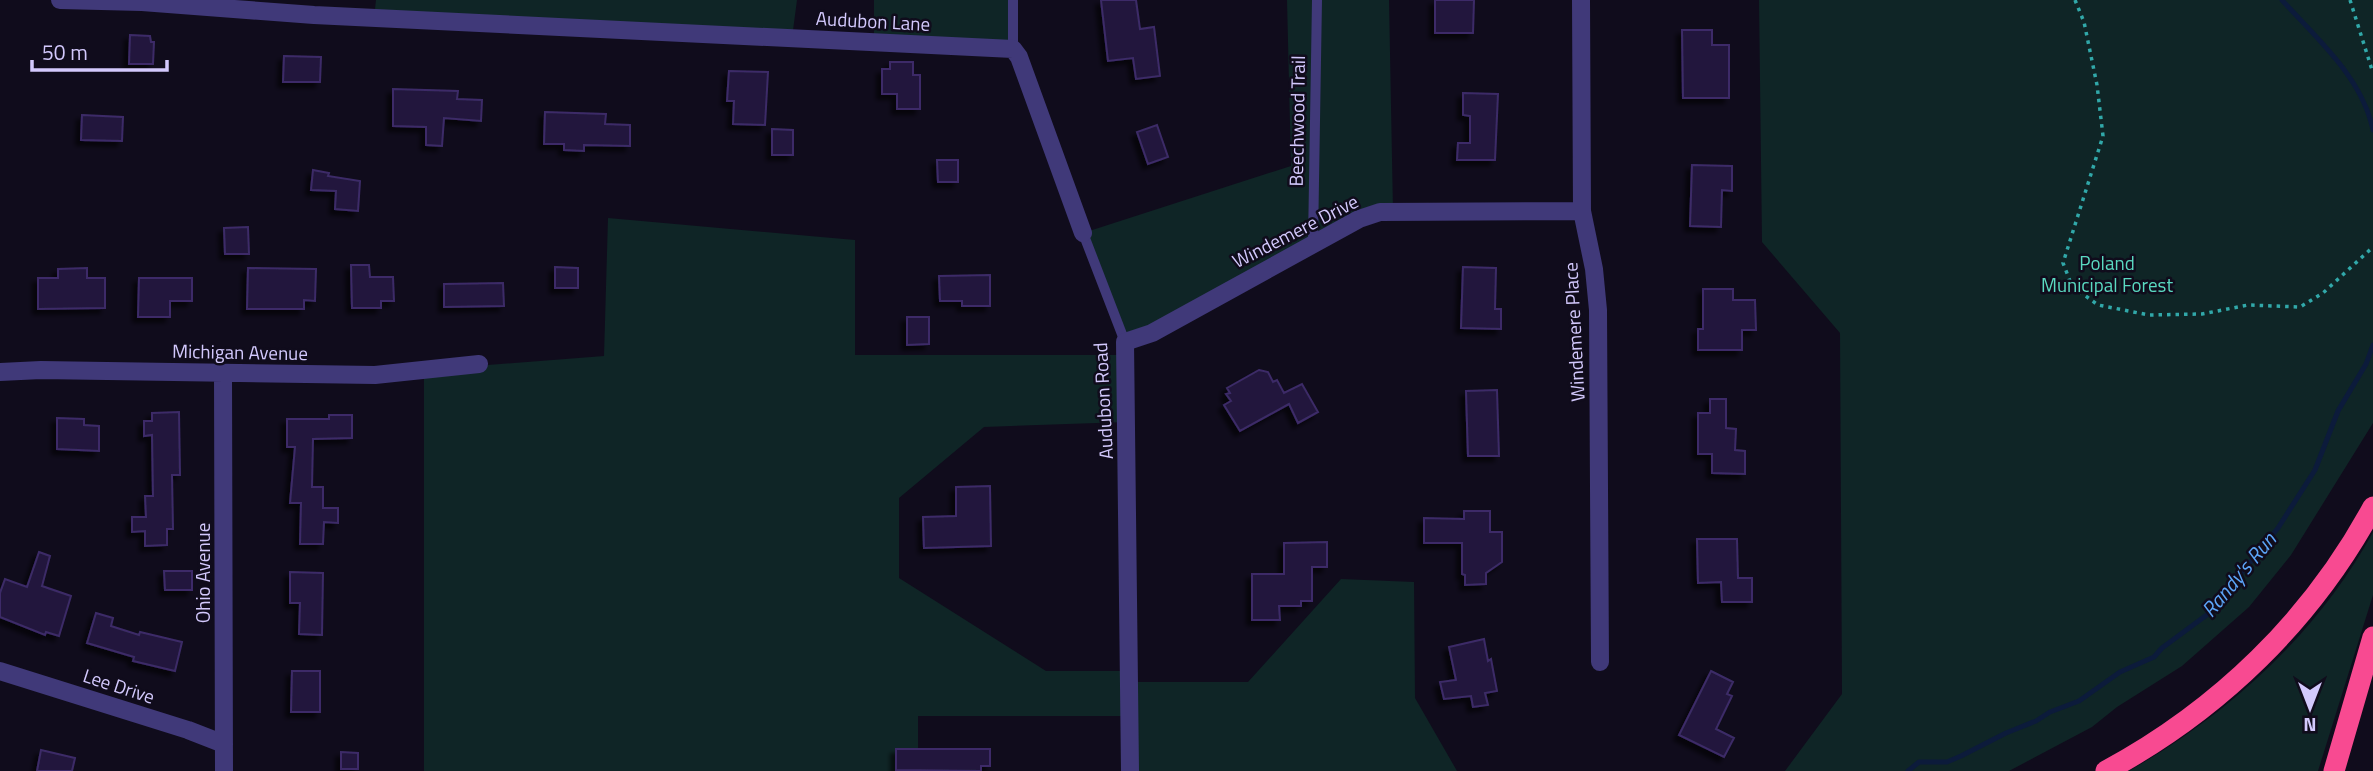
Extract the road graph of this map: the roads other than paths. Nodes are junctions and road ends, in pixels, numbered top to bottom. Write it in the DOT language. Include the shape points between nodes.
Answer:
graph roads {
  1 [pos="60,0"];
  2 [pos="1013,0"];
  3 [pos="1317,0"];
  4 [pos="1581,0"];
  5 [pos="1013,49"];
  6 [pos="1582,211"];
  7 [pos="1083,233"];
  8 [pos="1313,242"];
  9 [pos="1125,342"];
  10 [pos="479,364"];
  11 [pos="0,372"];
  12 [pos="223,374"];
  13 [pos="2373,507"];
  14 [pos="2373,637"];
  15 [pos="1600,662"];
  16 [pos="0,671"];
  17 [pos="224,744"];
  18 [pos="225,771"];
  19 [pos="1130,771"];
  20 [pos="2106,771"];
  21 [pos="2334,771"];
  1 -- 5 [label="street, Audubon Lane"];
  2 -- 5 [label="lane"];
  3 -- 8 [label="lane, Beechwood Trail"];
  4 -- 6 [label="street, Windemere Place"];
  5 -- 7 [label="street, Audubon Road"];
  6 -- 8 [label="street, Windemere Drive" via="1380,212"];
  6 -- 15 [label="street, Windemere Place" via="1598,310"];
  7 -- 9 [label="lane, Audubon Road"];
  8 -- 9 [label="street, Windemere Drive" via="1152,333"];
  9 -- 19 [label="street, Audubon Road"];
  10 -- 12 [label="street, Michigan Avenue" via="375,374"];
  11 -- 12 [label="street, Michigan Avenue"];
  12 -- 17 [label="street, Ohio Avenue"];
  13 -- 20 [label="highway" via="2328,579 2260,660 2174,730"];
  14 -- 21 [label="highway"];
  16 -- 17 [label="street, Lee Drive"];
  17 -- 18 [label="street, Ohio Avenue"];
}
